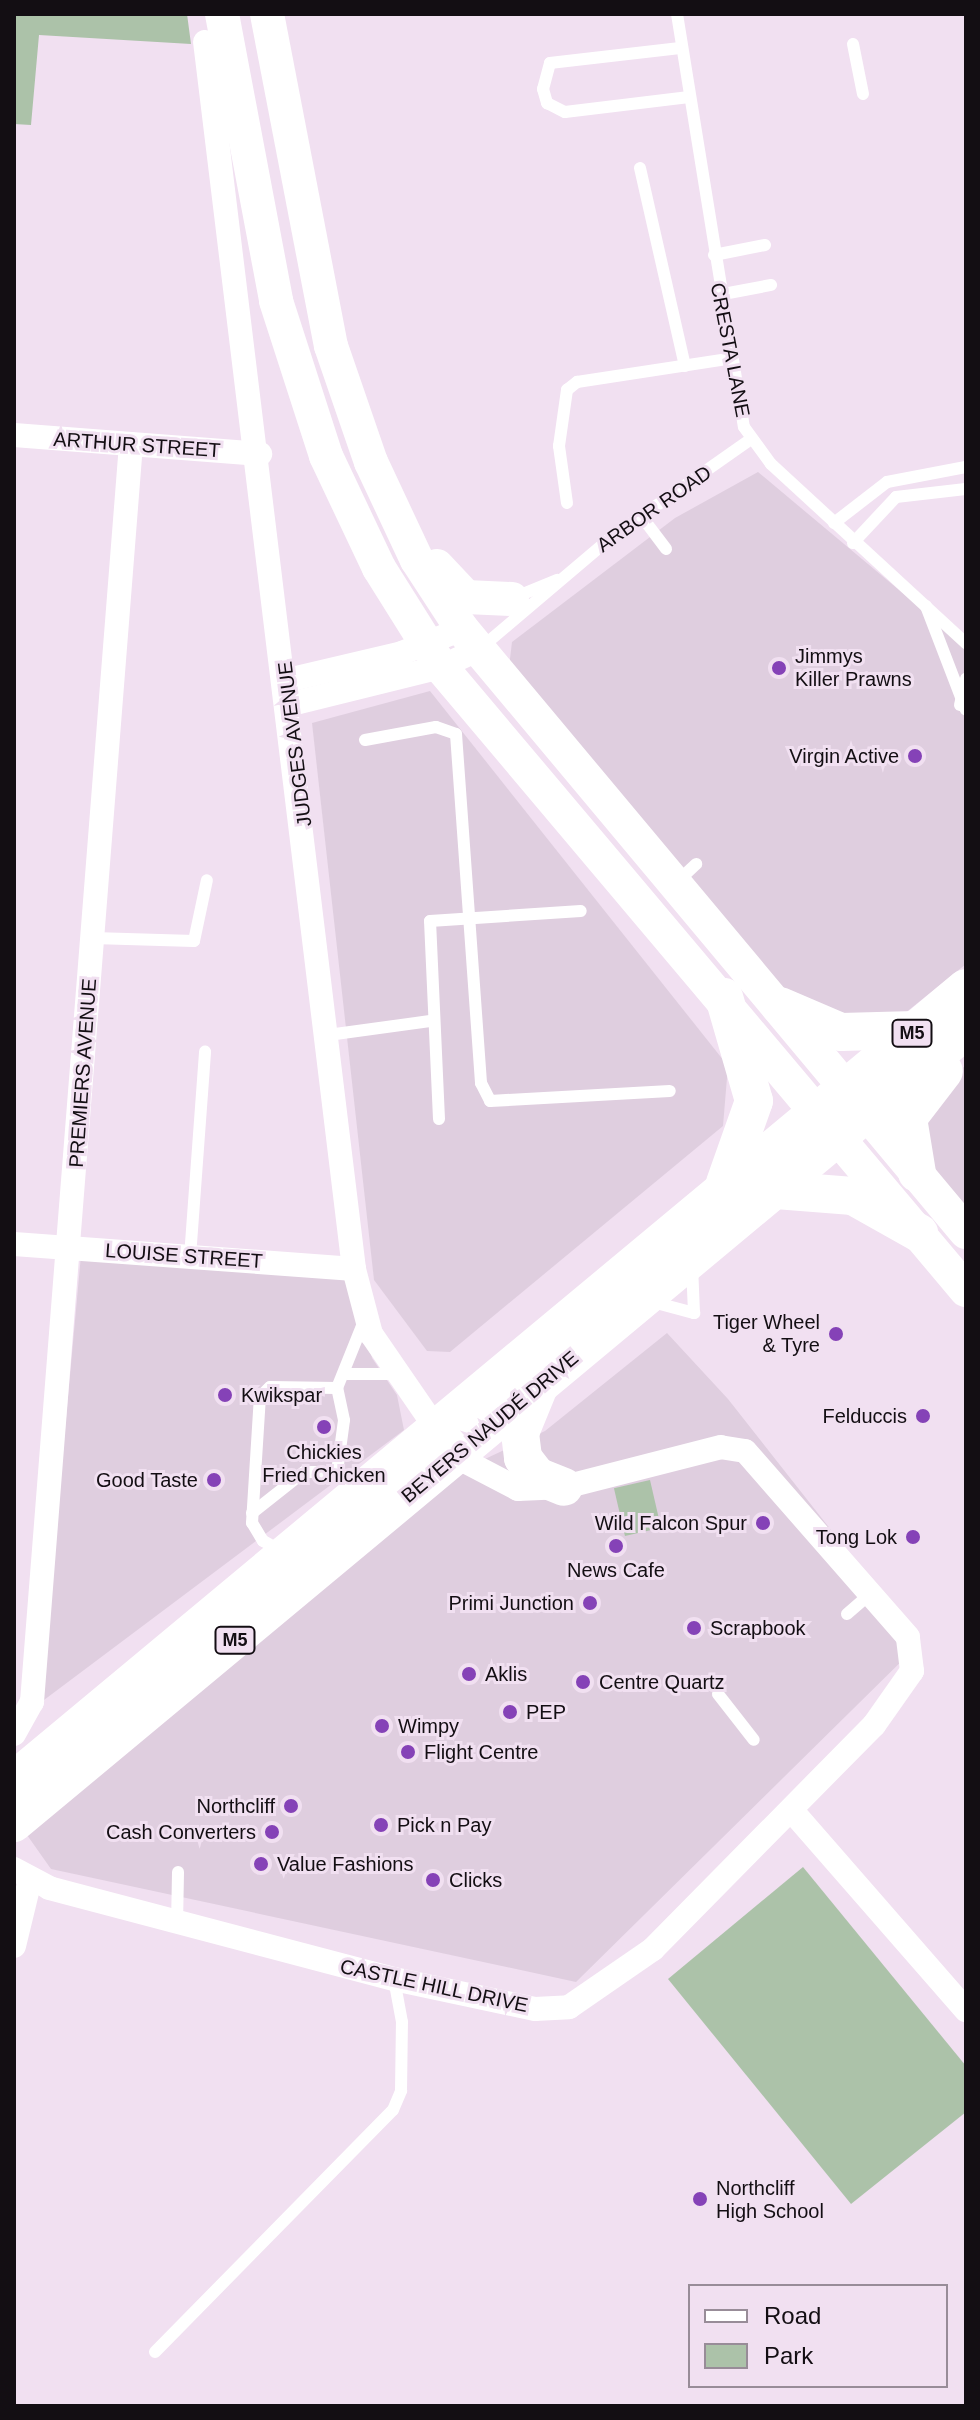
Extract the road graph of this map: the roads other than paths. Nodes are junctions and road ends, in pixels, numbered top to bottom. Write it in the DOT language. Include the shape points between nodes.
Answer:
graph roads {
  1 [pos="267,14"];
  2 [pos="677,14"];
  3 [pos="214,28"];
  4 [pos="853,44"];
  5 [pos="680,48"];
  6 [pos="863,94"];
  7 [pos="689,97"];
  8 [pos="640,168"];
  9 [pos="765,245"];
  10 [pos="714,255"];
  11 [pos="771,285"];
  12 [pos="718,295"];
  13 [pos="728,359"];
  14 [pos="685,366"];
  15 [pos="14,435"];
  16 [pos="751,439"];
  17 [pos="131,444"];
  18 [pos="260,454"];
  19 [pos="966,467"];
  20 [pos="949,470"];
  21 [pos="966,475"];
  22 [pos="966,489"];
  23 [pos="567,503"];
  24 [pos="642,517"];
  25 [pos="396,522"];
  26 [pos="834,523"];
  27 [pos="853,543"];
  28 [pos="666,549"];
  29 [pos="557,580"];
  30 [pos="926,605"];
  31 [pos="483,622"];
  32 [pos="966,643"];
  33 [pos="433,657"];
  34 [pos="966,679"];
  35 [pos="288,680"];
  36 [pos="291,704"];
  37 [pos="963,708"];
  38 [pos="365,740"];
  39 [pos="207,880"];
  40 [pos="581,911"];
  41 [pos="474,917"];
  42 [pos="93,938"];
  43 [pos="966,988"];
  44 [pos="724,997"];
  45 [pos="780,1006"];
  46 [pos="430,1021"];
  47 [pos="915,1030"];
  48 [pos="966,1030"];
  49 [pos="328,1035"];
  50 [pos="966,1039"];
  51 [pos="205,1052"];
  52 [pos="670,1091"];
  53 [pos="860,1099"];
  54 [pos="439,1119"];
  55 [pos="827,1125"];
  56 [pos="917,1173"];
  57 [pos="776,1190"];
  58 [pos="720,1193"];
  59 [pos="966,1232"];
  60 [pos="919,1233"];
  61 [pos="14,1244"];
  62 [pos="69,1248"];
  63 [pos="190,1257"];
  64 [pos="354,1269"];
  65 [pos="966,1290"];
  66 [pos="365,1318"];
  67 [pos="347,1374"];
  68 [pos="391,1374"];
  69 [pos="539,1386"];
  70 [pos="337,1388"];
  71 [pos="443,1442"];
  72 [pos="564,1487"];
  73 [pos="252,1513"];
  74 [pos="285,1553"];
  75 [pos="871,1593"];
  76 [pos="847,1614"];
  77 [pos="718,1694"];
  78 [pos="14,1734"];
  79 [pos="754,1740"];
  80 [pos="14,1780"];
  81 [pos="793,1812"];
  82 [pos="14,1823"];
  83 [pos="178,1872"];
  84 [pos="22,1875"];
  85 [pos="177,1925"];
  86 [pos="14,1946"];
  87 [pos="394,1979"];
  88 [pos="966,2010"];
  89 [pos="155,2352"];
  1 -- 25 [label="main road" via="320,305"];
  2 -- 5 [label="lane, CRESTA LANE"];
  3 -- 18 [label="street, JUDGES AVENUE"];
  3 -- 33 [label="main road, JUDGES AVENUE" via="276,301 304,394 379,568"];
  4 -- 6 [label="lane"];
  5 -- 7 [label="lane, CRESTA LANE"];
  5 -- 7 [label="lane" via="550,63 543,89 547,103 565,112"];
  7 -- 10 [label="lane, CRESTA LANE"];
  8 -- 14 [label="lane"];
  9 -- 10 [label="lane"];
  10 -- 12 [label="lane, CRESTA LANE"];
  11 -- 12 [label="lane"];
  12 -- 13 [label="lane, CRESTA LANE"];
  13 -- 14 [label="lane"];
  13 -- 16 [label="lane, CRESTA LANE"];
  14 -- 23 [label="lane" via="577,382 567,390 559,446"];
  15 -- 17 [label="street, ARTHUR STREET"];
  16 -- 24 [label="lane, ARBOR ROAD"];
  16 -- 26 [label="lane, CRESTA LANE"];
  17 -- 18 [label="street, ARTHUR STREET"];
  17 -- 42 [label="street, PREMIERS AVENUE"];
  18 -- 35 [label="street, JUDGES AVENUE"];
  19 -- 20 [label="lane"];
  20 -- 21 [label="lane"];
  20 -- 26 [label="lane" via="887,482"];
  22 -- 27 [label="lane" via="896,497"];
  24 -- 28 [label="lane"];
  24 -- 29 [label="lane, ARBOR ROAD"];
  25 -- 31 [label="main road"];
  25 -- 31 [label="main road"];
  26 -- 27 [label="lane, CRESTA LANE"];
  27 -- 30 [label="lane, CRESTA LANE"];
  29 -- 31 [label="lane, ARBOR ROAD"];
  29 -- 31 [label="lane, ARBOR ROAD" via="521,620"];
  30 -- 32 [label="lane, CRESTA LANE"];
  30 -- 37 [label="lane"];
  31 -- 33 [label="street, ARBOR ROAD"];
  31 -- 45 [label="main road" via="686,874"];
  33 -- 35 [label="street, ARBOR ROAD"];
  33 -- 36 [label="street, ARBOR ROAD"];
  33 -- 44 [label="main road, JUDGES AVENUE"];
  34 -- 37 [label="lane"];
  35 -- 36 [label="street, JUDGES AVENUE"];
  36 -- 49 [label="street, JUDGES AVENUE"];
  38 -- 41 [label="lane" via="436,727 456,734"];
  39 -- 42 [label="lane" via="194,941"];
  40 -- 41 [label="lane"];
  41 -- 46 [label="lane" via="430,921"];
  41 -- 52 [label="lane" via="481,1083 490,1101"];
  42 -- 62 [label="street, PREMIERS AVENUE"];
  43 -- 47 [label="main road, BEYERS NAUDÉ DRIVE / M5"];
  44 -- 55 [label="main road, JUDGES AVENUE"];
  44 -- 58 [label="main road" via="754,1101"];
  45 -- 47 [label="main road" via="850,1034"];
  45 -- 53 [label="main road"];
  46 -- 49 [label="lane"];
  46 -- 54 [label="lane"];
  47 -- 53 [label="main road, BEYERS NAUDÉ DRIVE / M5"];
  48 -- 53 [label="main road, BEYERS NAUDÉ DRIVE / M5"];
  49 -- 64 [label="street, JUDGES AVENUE"];
  50 -- 56 [label="main road" via="908,1118"];
  51 -- 63 [label="lane"];
  53 -- 55 [label="main road, BEYERS NAUDÉ DRIVE / M5"];
  53 -- 56 [label="main road"];
  55 -- 57 [label="main road, BEYERS NAUDÉ DRIVE / M5"];
  55 -- 58 [label="main road, BEYERS NAUDÉ DRIVE / M5"];
  55 -- 60 [label="main road, JUDGES AVENUE"];
  56 -- 59 [label="main road"];
  57 -- 60 [label="main road" via="844,1193"];
  57 -- 69 [label="main road, BEYERS NAUDÉ DRIVE / M5"];
  58 -- 71 [label="main road, BEYERS NAUDÉ DRIVE / M5"];
  60 -- 65 [label="main road, JUDGES AVENUE"];
  61 -- 62 [label="street, LOUISE STREET"];
  62 -- 63 [label="street, LOUISE STREET"];
  62 -- 78 [label="street, PREMIERS AVENUE" via="32,1702"];
  63 -- 64 [label="street, LOUISE STREET"];
  64 -- 66 [label="street, JUDGES AVENUE"];
  66 -- 67 [label="lane"];
  66 -- 68 [label="street, JUDGES AVENUE"];
  67 -- 68 [label="lane"];
  67 -- 70 [label="lane"];
  68 -- 71 [label="street, JUDGES AVENUE"];
  69 -- 71 [label="main road, BEYERS NAUDÉ DRIVE / M5"];
  69 -- 72 [label="main road" via="520,1433 523,1458 537,1476"];
  70 -- 73 [label="lane" via="344,1420 338,1468 328,1475 304,1472"];
  70 -- 73 [label="lane" via="262,1392"];
  71 -- 72 [label="street, CASTLE HILL DRIVE" via="518,1489"];
  71 -- 74 [label="main road, BEYERS NAUDÉ DRIVE / M5"];
  71 -- 82 [label="main road, BEYERS NAUDÉ DRIVE / M5"];
  72 -- 75 [label="street, CASTLE HILL DRIVE" via="739,1449"];
  73 -- 74 [label="lane" via="259,1538"];
  74 -- 80 [label="main road, BEYERS NAUDÉ DRIVE / M5"];
  75 -- 76 [label="lane"];
  75 -- 81 [label="street, CASTLE HILL DRIVE" via="908,1637 908,1682"];
  77 -- 79 [label="lane"];
  81 -- 87 [label="street, CASTLE HILL DRIVE" via="653,1949 584,2002 535,2009"];
  81 -- 88 [label="street"];
  83 -- 85 [label="lane"];
  84 -- 85 [label="street, CASTLE HILL DRIVE"];
  84 -- 86 [label="street"];
  85 -- 87 [label="street, CASTLE HILL DRIVE"];
  87 -- 89 [label="lane" via="402,2022 401,2091 393,2110"];
}
